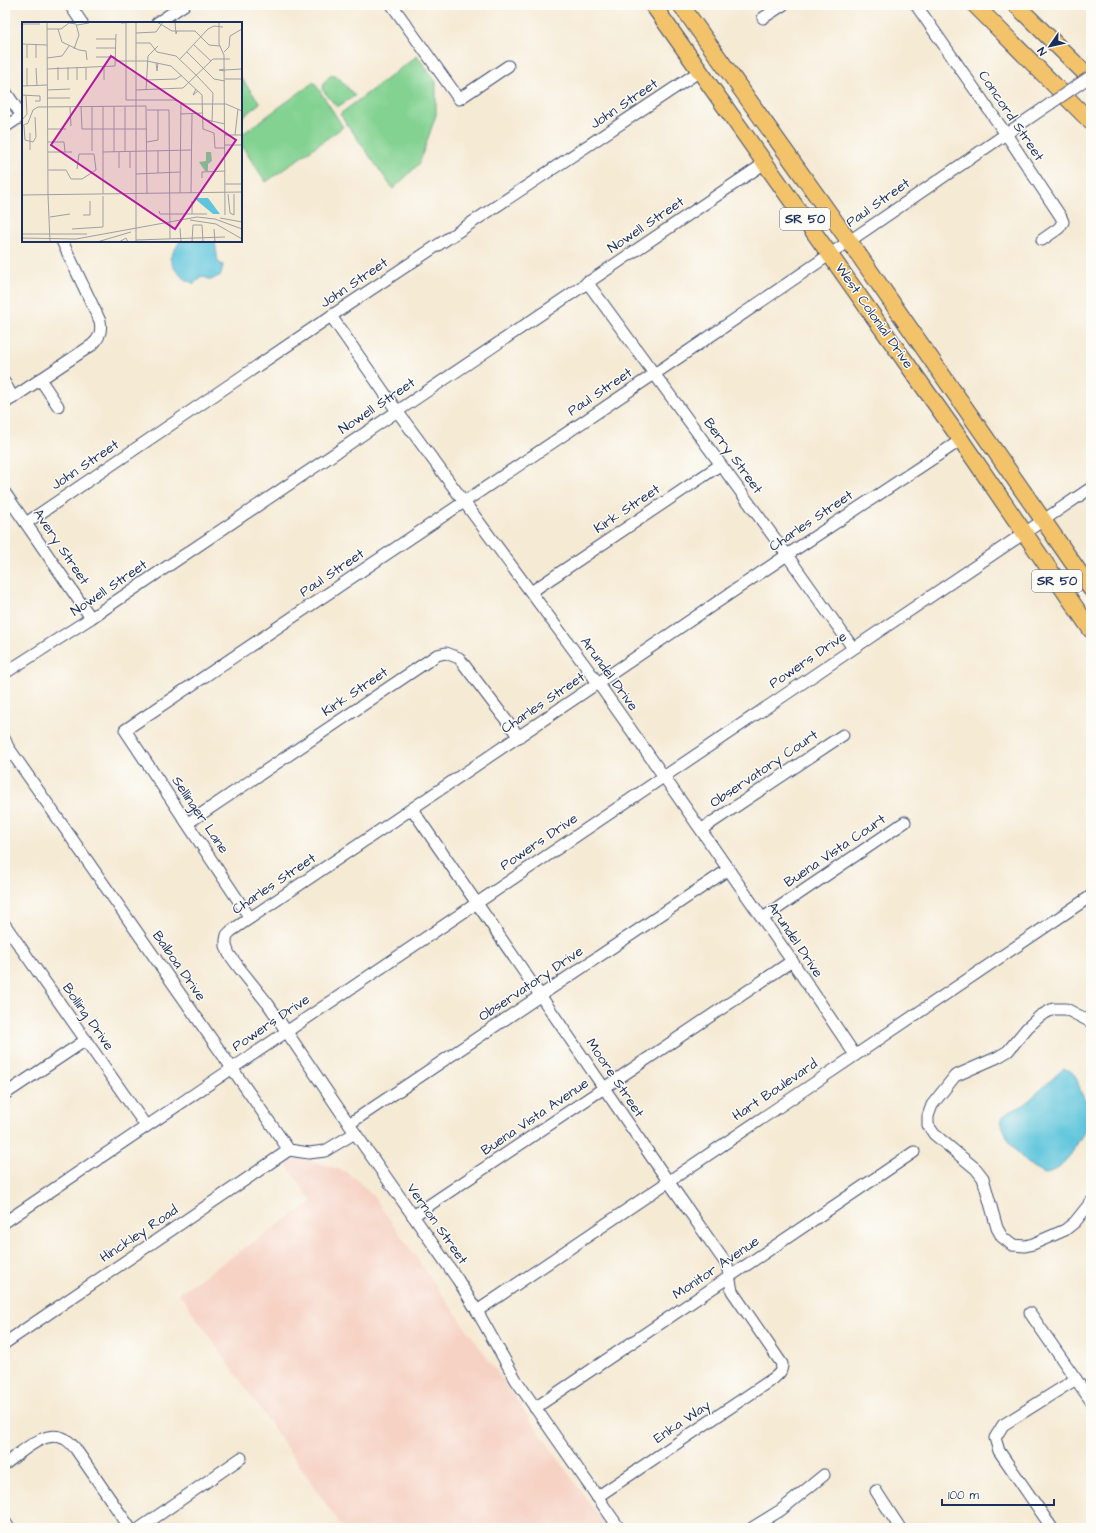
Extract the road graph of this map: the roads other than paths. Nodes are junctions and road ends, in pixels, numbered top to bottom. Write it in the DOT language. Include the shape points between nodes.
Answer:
graph roads {
  1 [pos="70,5"];
  2 [pos="184,5"];
  3 [pos="392,5"];
  4 [pos="653,5"];
  5 [pos="681,5"];
  6 [pos="783,5"];
  7 [pos="916,5"];
  8 [pos="975,5"];
  9 [pos="1016,5"];
  10 [pos="763,18"];
  11 [pos="663,19"];
  12 [pos="81,22"];
  13 [pos="159,22"];
  14 [pos="718,57"];
  15 [pos="508,66"];
  16 [pos="700,71"];
  17 [pos="1091,76"];
  18 [pos="1091,79"];
  19 [pos="5,91"];
  20 [pos="758,114"];
  21 [pos="22,115"];
  22 [pos="1091,122"];
  23 [pos="5,127"];
  24 [pos="1006,134"];
  25 [pos="765,163"];
  26 [pos="1042,240"];
  27 [pos="62,242"];
  28 [pos="849,242"];
  29 [pos="830,254"];
  30 [pos="587,282"];
  31 [pos="332,316"];
  32 [pos="655,374"];
  33 [pos="40,379"];
  34 [pos="5,383"];
  35 [pos="9,400"];
  36 [pos="58,406"];
  37 [pos="397,411"];
  38 [pos="961,440"];
  39 [pos="720,465"];
  40 [pos="1091,488"];
  41 [pos="5,493"];
  42 [pos="464,502"];
  43 [pos="1043,520"];
  44 [pos="26,523"];
  45 [pos="1024,532"];
  46 [pos="786,555"];
  47 [pos="1091,590"];
  48 [pos="531,592"];
  49 [pos="91,618"];
  50 [pos="1091,630"];
  51 [pos="852,648"];
  52 [pos="5,674"];
  53 [pos="598,683"];
  54 [pos="125,730"];
  55 [pos="843,735"];
  56 [pos="519,737"];
  57 [pos="5,740"];
  58 [pos="664,775"];
  59 [pos="412,809"];
  60 [pos="905,822"];
  61 [pos="188,823"];
  62 [pos="702,829"];
  63 [pos="729,869"];
  64 [pos="1091,896"];
  65 [pos="476,902"];
  66 [pos="250,918"];
  67 [pos="763,918"];
  68 [pos="5,925"];
  69 [pos="226,940"];
  70 [pos="792,960"];
  71 [pos="540,995"];
  72 [pos="1091,1022"];
  73 [pos="285,1032"];
  74 [pos="86,1040"];
  75 [pos="855,1055"];
  76 [pos="232,1068"];
  77 [pos="604,1088"];
  78 [pos="5,1094"];
  79 [pos="146,1126"];
  80 [pos="352,1128"];
  81 [pos="289,1150"];
  82 [pos="914,1152"];
  83 [pos="668,1182"];
  84 [pos="1091,1202"];
  85 [pos="413,1216"];
  86 [pos="5,1222"];
  87 [pos="730,1277"];
  88 [pos="477,1311"];
  89 [pos="1030,1313"];
  90 [pos="5,1343"];
  91 [pos="782,1369"];
  92 [pos="1076,1379"];
  93 [pos="1091,1401"];
  94 [pos="535,1408"];
  95 [pos="7,1458"];
  96 [pos="241,1458"];
  97 [pos="824,1475"];
  98 [pos="876,1491"];
  99 [pos="597,1497"];
  100 [pos="5,1522"];
  101 [pos="9,1528"];
  102 [pos="130,1528"];
  103 [pos="140,1528"];
  104 [pos="618,1528"];
  105 [pos="752,1528"];
  106 [pos="900,1528"];
  107 [pos="1052,1528"];
  1 -- 12 [label="street"];
  2 -- 13 [label="street"];
  3 -- 15 [label="street" via="459,99"];
  4 -- 11 [label="highway, West Colonial Drive / SR 50"];
  5 -- 14 [label="highway, West Colonial Drive / SR 50"];
  6 -- 10 [label="street"];
  7 -- 24 [label="street, Concord Street"];
  8 -- 22 [label="highway"];
  9 -- 18 [label="highway"];
  11 -- 14 [label="highway" via="702,54"];
  11 -- 16 [label="highway, West Colonial Drive / SR 50"];
  14 -- 20 [label="highway, West Colonial Drive / SR 50"];
  16 -- 20 [label="highway" via="709,71 716,75"];
  16 -- 25 [label="highway, West Colonial Drive / SR 50"];
  16 -- 31 [label="street, John Street"];
  17 -- 24 [label="street, Paul Street, bridge"];
  19 -- 21 [label="street"];
  20 -- 28 [label="highway, West Colonial Drive / SR 50"];
  21 -- 23 [label="street"];
  24 -- 26 [label="street, Concord Street" via="1062,222 1059,228"];
  24 -- 28 [label="street, Paul Street"];
  25 -- 29 [label="highway, West Colonial Drive / SR 50"];
  25 -- 30 [label="street, Nowell Street"];
  27 -- 33 [label="street" via="100,321 100,334 92,345"];
  28 -- 29 [label="street, Paul Street"];
  28 -- 43 [label="highway, West Colonial Drive / SR 50"];
  29 -- 32 [label="street, Paul Street"];
  29 -- 38 [label="highway, West Colonial Drive / SR 50"];
  30 -- 32 [label="street, Berry Street"];
  30 -- 37 [label="street, Nowell Street"];
  31 -- 37 [label="street, Arundel Drive"];
  31 -- 44 [label="street, John Street"];
  32 -- 39 [label="street, Berry Street"];
  32 -- 42 [label="street, Paul Street"];
  33 -- 35 [label="street"];
  33 -- 36 [label="street"];
  34 -- 35 [label="street"];
  37 -- 42 [label="street, Arundel Drive"];
  37 -- 49 [label="street, Nowell Street"];
  38 -- 45 [label="highway, West Colonial Drive / SR 50"];
  38 -- 46 [label="street, Charles Street"];
  39 -- 46 [label="street, Berry Street"];
  39 -- 48 [label="street, Kirk Street"];
  40 -- 43 [label="street, Powers Drive"];
  41 -- 44 [label="street, Avery Street"];
  42 -- 48 [label="street, Arundel Drive"];
  42 -- 54 [label="street, Paul Street"];
  43 -- 45 [label="street, Powers Drive"];
  43 -- 47 [label="highway, West Colonial Drive / SR 50"];
  44 -- 49 [label="street, Avery Street"];
  45 -- 50 [label="highway, West Colonial Drive / SR 50"];
  45 -- 51 [label="street, Powers Drive"];
  46 -- 51 [label="street, Berry Street"];
  46 -- 53 [label="street, Charles Street"];
  48 -- 53 [label="street, Arundel Drive"];
  49 -- 52 [label="street, Nowell Street"];
  51 -- 58 [label="street, Powers Drive"];
  53 -- 56 [label="street, Charles Street"];
  53 -- 58 [label="street, Arundel Drive"];
  54 -- 61 [label="street, Sellinger Lane"];
  55 -- 62 [label="street, Observatory Court"];
  56 -- 59 [label="street, Charles Street"];
  56 -- 61 [label="street, Kirk Street" via="459,658 446,653 437,655"];
  57 -- 76 [label="street, Balboa Drive"];
  58 -- 62 [label="street, Arundel Drive"];
  58 -- 65 [label="street, Powers Drive"];
  59 -- 65 [label="street, Moore Street"];
  59 -- 66 [label="street, Charles Street"];
  60 -- 67 [label="street, Buena Vista Court"];
  61 -- 66 [label="street, Sellinger Lane"];
  62 -- 63 [label="street, Arundel Drive"];
  63 -- 67 [label="street, Arundel Drive"];
  63 -- 71 [label="street, Observatory Drive"];
  64 -- 75 [label="street, Hart Boulevard"];
  65 -- 71 [label="street, Moore Street"];
  65 -- 73 [label="street, Powers Drive"];
  66 -- 69 [label="street, Charles Street" via="231,931"];
  67 -- 70 [label="street, Arundel Drive"];
  68 -- 74 [label="street, Bolling Drive"];
  69 -- 73 [label="street, Vernon Street" via="226,946 233,959 268,1004"];
  70 -- 75 [label="street, Arundel Drive"];
  70 -- 77 [label="street, Buena Vista Avenue"];
  71 -- 77 [label="street, Moore Street"];
  71 -- 80 [label="street, Observatory Drive"];
  72 -- 84 [label="street" via="1066,1009 1053,1009 1040,1016 1008,1051 955,1076 932,1105 928,1116 928,1125 934,1134 976,1169 983,1178 996,1228 1012,1244 1033,1244 1065,1230"];
  73 -- 76 [label="street, Powers Drive"];
  73 -- 80 [label="street, Vernon Street"];
  74 -- 78 [label="street"];
  74 -- 79 [label="street, Bolling Drive"];
  75 -- 83 [label="street, Hart Boulevard"];
  76 -- 79 [label="street, Powers Drive"];
  76 -- 81 [label="street, Balboa Drive"];
  77 -- 83 [label="street, Moore Street"];
  77 -- 85 [label="street, Buena Vista Avenue"];
  79 -- 86 [label="street, Powers Drive"];
  80 -- 81 [label="street" via="325,1151 309,1153"];
  80 -- 85 [label="street, Vernon Street"];
  81 -- 90 [label="street, Hinckley Road"];
  82 -- 87 [label="street, Monitor Avenue"];
  83 -- 87 [label="street, Moore Street" via="727,1265"];
  83 -- 88 [label="street, Hart Boulevard"];
  85 -- 88 [label="street, Vernon Street"];
  87 -- 91 [label="street, Moore Street" via="732,1291 779,1358"];
  87 -- 94 [label="street, Monitor Avenue"];
  88 -- 94 [label="street, Vernon Street" via="501,1356"];
  89 -- 92 [label="street"];
  91 -- 99 [label="street, Enka Way" via="774,1378"];
  92 -- 93 [label="street"];
  92 -- 107 [label="street" via="1004,1426 995,1438 999,1451"];
  94 -- 99 [label="street, Vernon Street"];
  95 -- 102 [label="street" via="49,1436 66,1439 75,1448"];
  96 -- 103 [label="street"];
  97 -- 105 [label="street" via="781,1510"];
  98 -- 106 [label="street"];
  99 -- 104 [label="street, Vernon Street"];
  100 -- 101 [label="street"];
}
